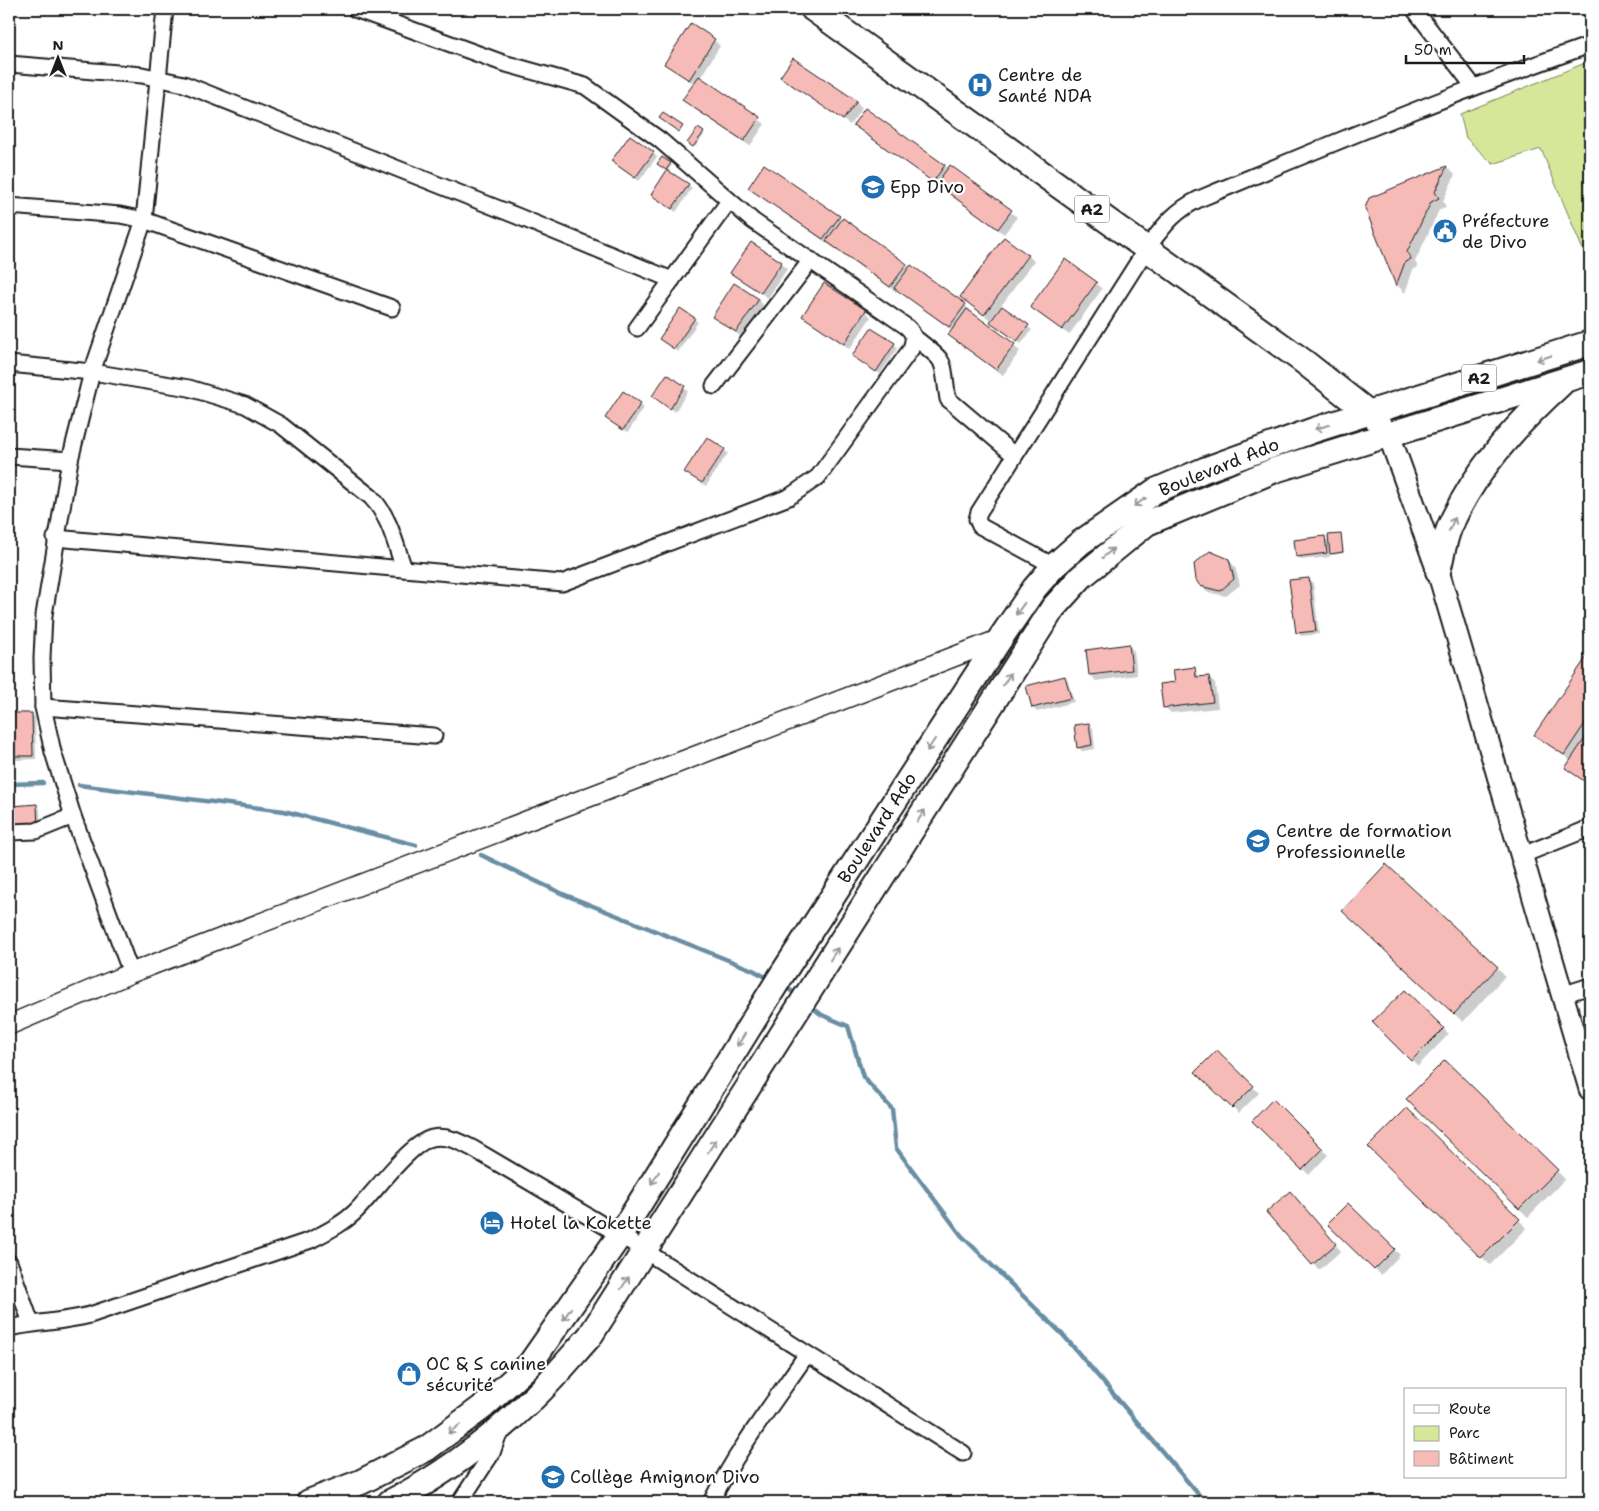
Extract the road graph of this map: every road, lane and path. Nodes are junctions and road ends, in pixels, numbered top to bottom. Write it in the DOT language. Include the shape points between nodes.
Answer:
graph roads {
  1 [pos="165,9"];
  2 [pos="355,9"];
  3 [pos="813,9"];
  4 [pos="1414,9"];
  5 [pos="1590,45"];
  6 [pos="9,64"];
  7 [pos="159,78"];
  8 [pos="1474,87"];
  9 [pos="729,201"];
  10 [pos="9,206"];
  11 [pos="144,220"];
  12 [pos="1147,248"];
  13 [pos="811,260"];
  14 [pos="672,280"];
  15 [pos="392,308"];
  16 [pos="637,328"];
  17 [pos="914,338"];
  18 [pos="1590,343"];
  19 [pos="9,364"];
  20 [pos="92,372"];
  21 [pos="1590,372"];
  22 [pos="1567,379"];
  23 [pos="714,386"];
  24 [pos="1368,412"];
  25 [pos="1389,435"];
  26 [pos="1014,455"];
  27 [pos="9,456"];
  28 [pos="70,460"];
  29 [pos="55,538"];
  30 [pos="1054,566"];
  31 [pos="404,569"];
  32 [pos="1438,571"];
  33 [pos="1000,639"];
  34 [pos="43,707"];
  35 [pos="434,736"];
  36 [pos="72,816"];
  37 [pos="1590,828"];
  38 [pos="9,832"];
  39 [pos="1520,856"];
  40 [pos="132,973"];
  41 [pos="1590,986"];
  42 [pos="1562,995"];
  43 [pos="9,1025"];
  44 [pos="1590,1089"];
  45 [pos="620,1235"];
  46 [pos="646,1251"];
  47 [pos="9,1262"];
  48 [pos="31,1323"];
  49 [pos="9,1328"];
  50 [pos="807,1354"];
  51 [pos="502,1425"];
  52 [pos="963,1453"];
  53 [pos="309,1502"];
  54 [pos="390,1502"];
  55 [pos="460,1502"];
  56 [pos="711,1502"];
  1 -- 7 [label="street"];
  2 -- 9 [label="street" via="503,63 585,86 660,140"];
  3 -- 12 [label="main road, A2"];
  4 -- 8 [label="street"];
  5 -- 8 [label="street"];
  6 -- 7 [label="street"];
  7 -- 11 [label="street"];
  7 -- 14 [label="street" via="184,84"];
  8 -- 12 [label="street" via="1199,199 1169,218"];
  9 -- 13 [label="street"];
  9 -- 14 [label="street"];
  10 -- 11 [label="street"];
  11 -- 15 [label="street"];
  11 -- 20 [label="street"];
  12 -- 24 [label="main road, A2"];
  12 -- 26 [label="street"];
  13 -- 17 [label="street" via="907,326"];
  13 -- 23 [label="street"];
  14 -- 16 [label="street"];
  17 -- 26 [label="street" via="942,359 948,398 956,408"];
  17 -- 31 [label="street" via="911,348 818,477 789,497 562,583"];
  18 -- 24 [label="main road, Boulevard Ado / A2, one-way"];
  19 -- 20 [label="street"];
  20 -- 28 [label="street"];
  20 -- 31 [label="street" via="216,395 245,404 281,425 382,508"];
  21 -- 22 [label="main road, Boulevard Ado"];
  22 -- 25 [label="main road, Boulevard Ado"];
  32 -- 22 [label="main road, one-way" via="1450,527 1477,477 1510,432"];
  24 -- 25 [label="main road"];
  24 -- 30 [label="main road, Boulevard Ado, one-way" via="1204,470 1155,491 1080,543"];
  25 -- 32 [label="main road"];
  46 -- 25 [label="main road, Boulevard Ado, one-way" via="1052,608 1081,576 1147,523 1275,470"];
  26 -- 30 [label="street" via="977,519 980,526"];
  27 -- 28 [label="street"];
  28 -- 29 [label="street"];
  29 -- 31 [label="street"];
  29 -- 34 [label="street" via="44,615"];
  30 -- 33 [label="main road, Boulevard Ado, one-way"];
  32 -- 39 [label="main road"];
  33 -- 40 [label="street"];
  33 -- 45 [label="main road, Boulevard Ado, one-way" via="781,976"];
  34 -- 35 [label="street"];
  34 -- 36 [label="street"];
  36 -- 38 [label="street" via="36,831"];
  36 -- 40 [label="street"];
  37 -- 39 [label="street"];
  39 -- 42 [label="main road"];
  40 -- 43 [label="street"];
  41 -- 42 [label="street"];
  42 -- 44 [label="main road"];
  45 -- 46 [label="street"];
  45 -- 48 [label="street" via="472,1148 449,1138 431,1138 412,1149 354,1213 311,1240 90,1316"];
  45 -- 53 [label="main road, Boulevard Ado, one-way" via="530,1364 484,1406 426,1449 361,1482"];
  46 -- 50 [label="street"];
  51 -- 46 [label="main road, Boulevard Ado, one-way" via="530,1401 590,1336"];
  47 -- 48 [label="street"];
  48 -- 49 [label="street"];
  50 -- 52 [label="street"];
  50 -- 56 [label="street"];
  51 -- 54 [label="main road, Boulevard Ado" via="458,1460 411,1492"];
  51 -- 55 [label="street" via="492,1452"];
}
